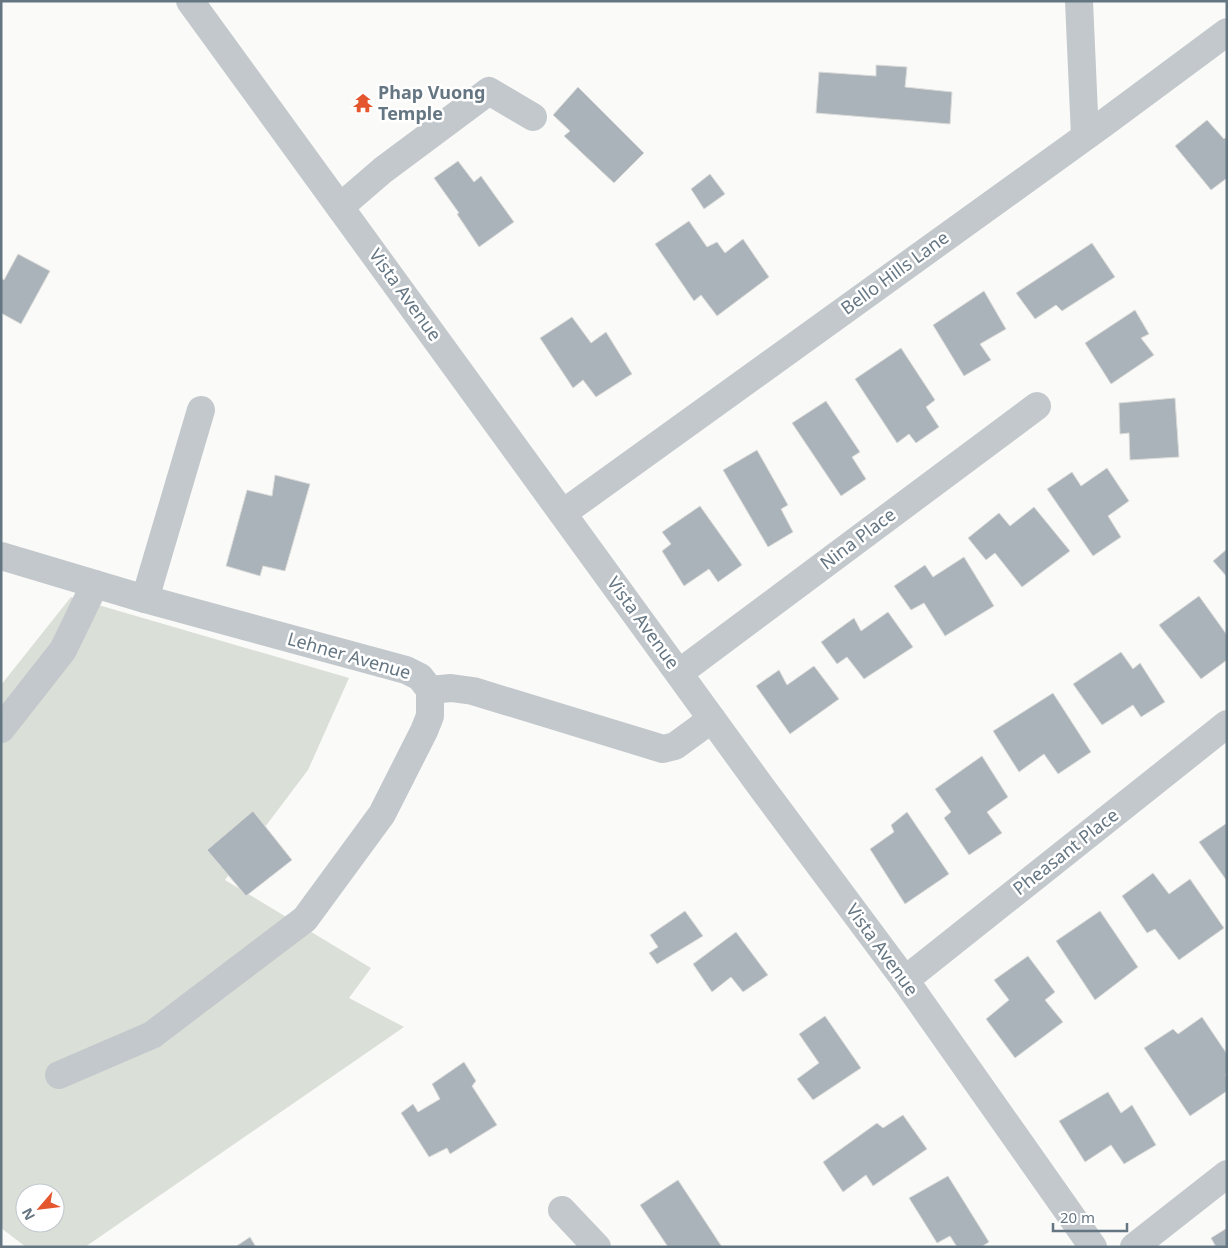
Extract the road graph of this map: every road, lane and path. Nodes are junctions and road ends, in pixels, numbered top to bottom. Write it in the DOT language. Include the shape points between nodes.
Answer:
graph roads {
  1 [pos="190,1"];
  2 [pos="1079,1"];
  3 [pos="1227,32"];
  4 [pos="533,117"];
  5 [pos="1085,136"];
  6 [pos="340,206"];
  7 [pos="1037,406"];
  8 [pos="201,410"];
  9 [pos="563,513"];
  10 [pos="1,556"];
  11 [pos="95,584"];
  12 [pos="145,599"];
  13 [pos="679,673"];
  14 [pos="430,690"];
  15 [pos="712,719"];
  16 [pos="1227,724"];
  17 [pos="1,728"];
  18 [pos="905,980"];
  19 [pos="58,1075"];
  20 [pos="1227,1174"];
  21 [pos="562,1210"];
  22 [pos="597,1247"];
  23 [pos="1093,1247"];
  24 [pos="1134,1247"];
  1 -- 6 [label="street, Vista Avenue"];
  2 -- 5 [label="street"];
  3 -- 5 [label="street, Bello Hills Lane"];
  4 -- 6 [label="street" via="489,91"];
  5 -- 9 [label="street, Bello Hills Lane"];
  6 -- 9 [label="street, Vista Avenue"];
  7 -- 13 [label="street, Nina Place"];
  8 -- 12 [label="street"];
  9 -- 13 [label="street, Vista Avenue"];
  10 -- 11 [label="street, Lehner Avenue"];
  11 -- 12 [label="street, Lehner Avenue"];
  11 -- 17 [label="street" via="63,650"];
  12 -- 14 [label="street, Lehner Avenue" via="406,670 420,677"];
  13 -- 15 [label="street, Vista Avenue"];
  14 -- 15 [label="street, Lehner Avenue" via="473,691 663,749 675,746"];
  14 -- 19 [label="street" via="430,716 382,814 306,919 152,1035"];
  15 -- 18 [label="street, Vista Avenue"];
  16 -- 18 [label="street, Pheasant Place"];
  18 -- 23 [label="street, Vista Avenue"];
  20 -- 24 [label="street"];
  21 -- 22 [label="street"];
}
